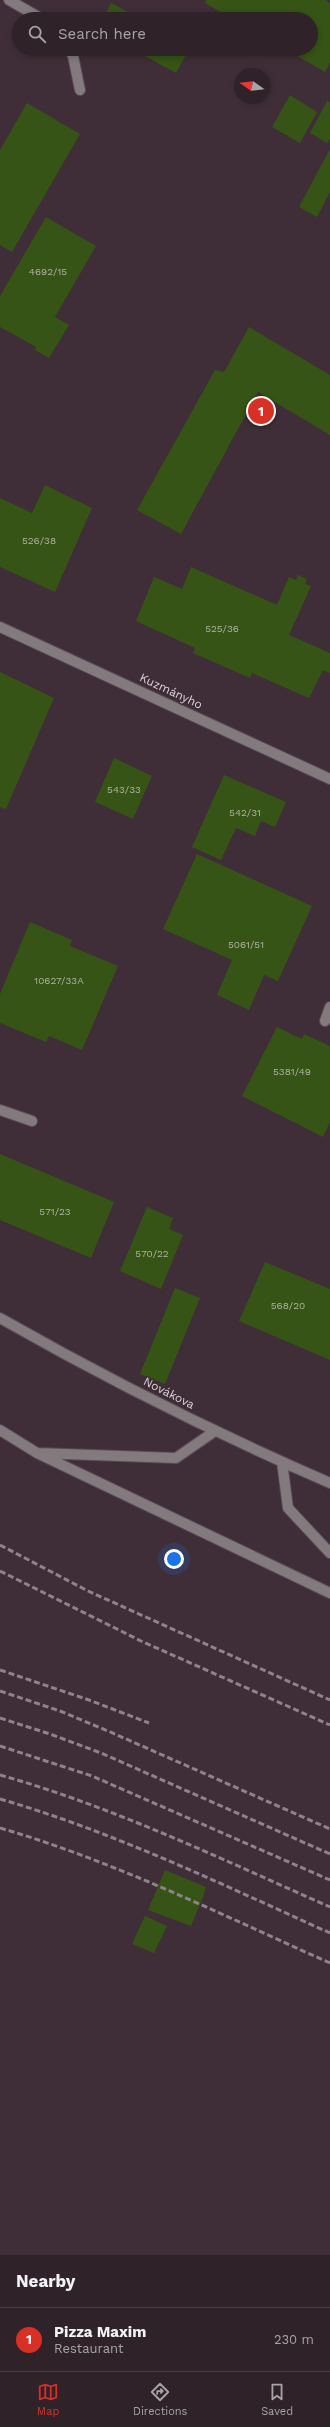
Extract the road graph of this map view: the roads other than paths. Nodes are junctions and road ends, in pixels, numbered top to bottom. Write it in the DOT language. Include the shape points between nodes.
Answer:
graph roads {
  1 [pos="9,0"];
  2 [pos="30,12"];
  3 [pos="73,56"];
  4 [pos="80,90"];
  5 [pos="0,627"];
  6 [pos="330,778"];
  7 [pos="330,1007"];
  8 [pos="324,1021"];
  9 [pos="0,1110"];
  10 [pos="32,1121"];
  11 [pos="0,1318"];
  12 [pos="0,1430"];
  13 [pos="215,1431"];
  14 [pos="37,1453"];
  15 [pos="282,1462"];
  16 [pos="330,1483"];
  17 [pos="330,1553"];
  18 [pos="330,1593"];
  1 -- 2 [label="street"];
  3 -- 4 [label="street"];
  5 -- 6 [label="street, Kuzmányho"];
  7 -- 8 [label="street"];
  9 -- 10 [label="street"];
  11 -- 13 [label="street, Novákova" via="144,1396"];
  12 -- 14 [label="street"];
  13 -- 14 [label="street" via="176,1458"];
  13 -- 15 [label="street, Novákova"];
  14 -- 18 [label="street"];
  15 -- 16 [label="street, Novákova"];
  15 -- 17 [label="street" via="288,1508"];
}
